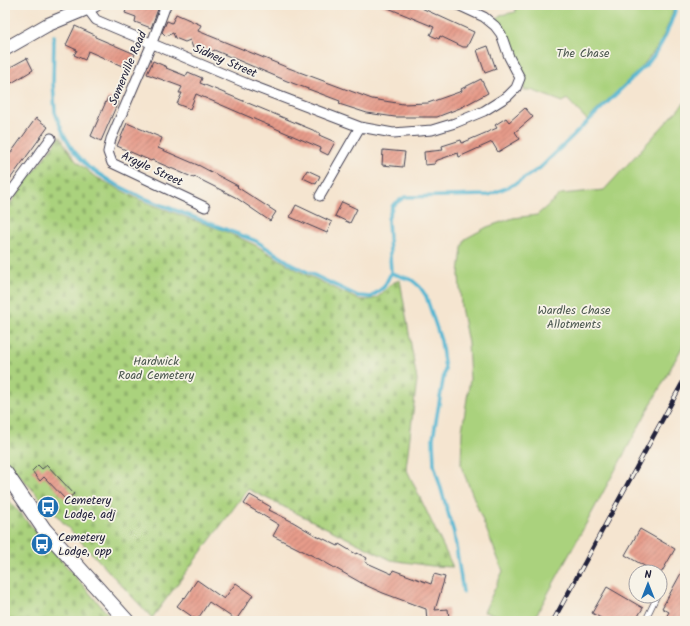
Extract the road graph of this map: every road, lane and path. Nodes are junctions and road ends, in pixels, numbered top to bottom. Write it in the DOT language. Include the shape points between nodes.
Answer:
graph roads {
  1 [pos="166,5"];
  2 [pos="458,5"];
  3 [pos="91,7"];
  4 [pos="72,9"];
  5 [pos="152,43"];
  6 [pos="5,48"];
  7 [pos="360,127"];
  8 [pos="51,138"];
  9 [pos="111,139"];
  10 [pos="320,196"];
  11 [pos="5,200"];
  12 [pos="205,207"];
  13 [pos="5,472"];
  14 [pos="5,482"];
  15 [pos="25,501"];
  16 [pos="653,604"];
  17 [pos="127,621"];
  18 [pos="645,621"];
  1 -- 5 [label="street, Somerville Road"];
  2 -- 7 [label="street, Sidney Street" via="484,18 501,34 520,78 516,88 484,111 432,130 392,133"];
  3 -- 4 [label="main road"];
  3 -- 5 [label="street, Sidney Street" via="96,20"];
  4 -- 6 [label="main road"];
  5 -- 7 [label="street, Sidney Street"];
  5 -- 9 [label="street, Somerville Road"];
  7 -- 10 [label="street"];
  8 -- 11 [label="street"];
  9 -- 12 [label="street, Argyle Street" via="108,152 112,163"];
  13 -- 15 [label="main road"];
  14 -- 15 [label="main road"];
  15 -- 17 [label="main road" via="44,529"];
  16 -- 18 [label="lane"];
}
